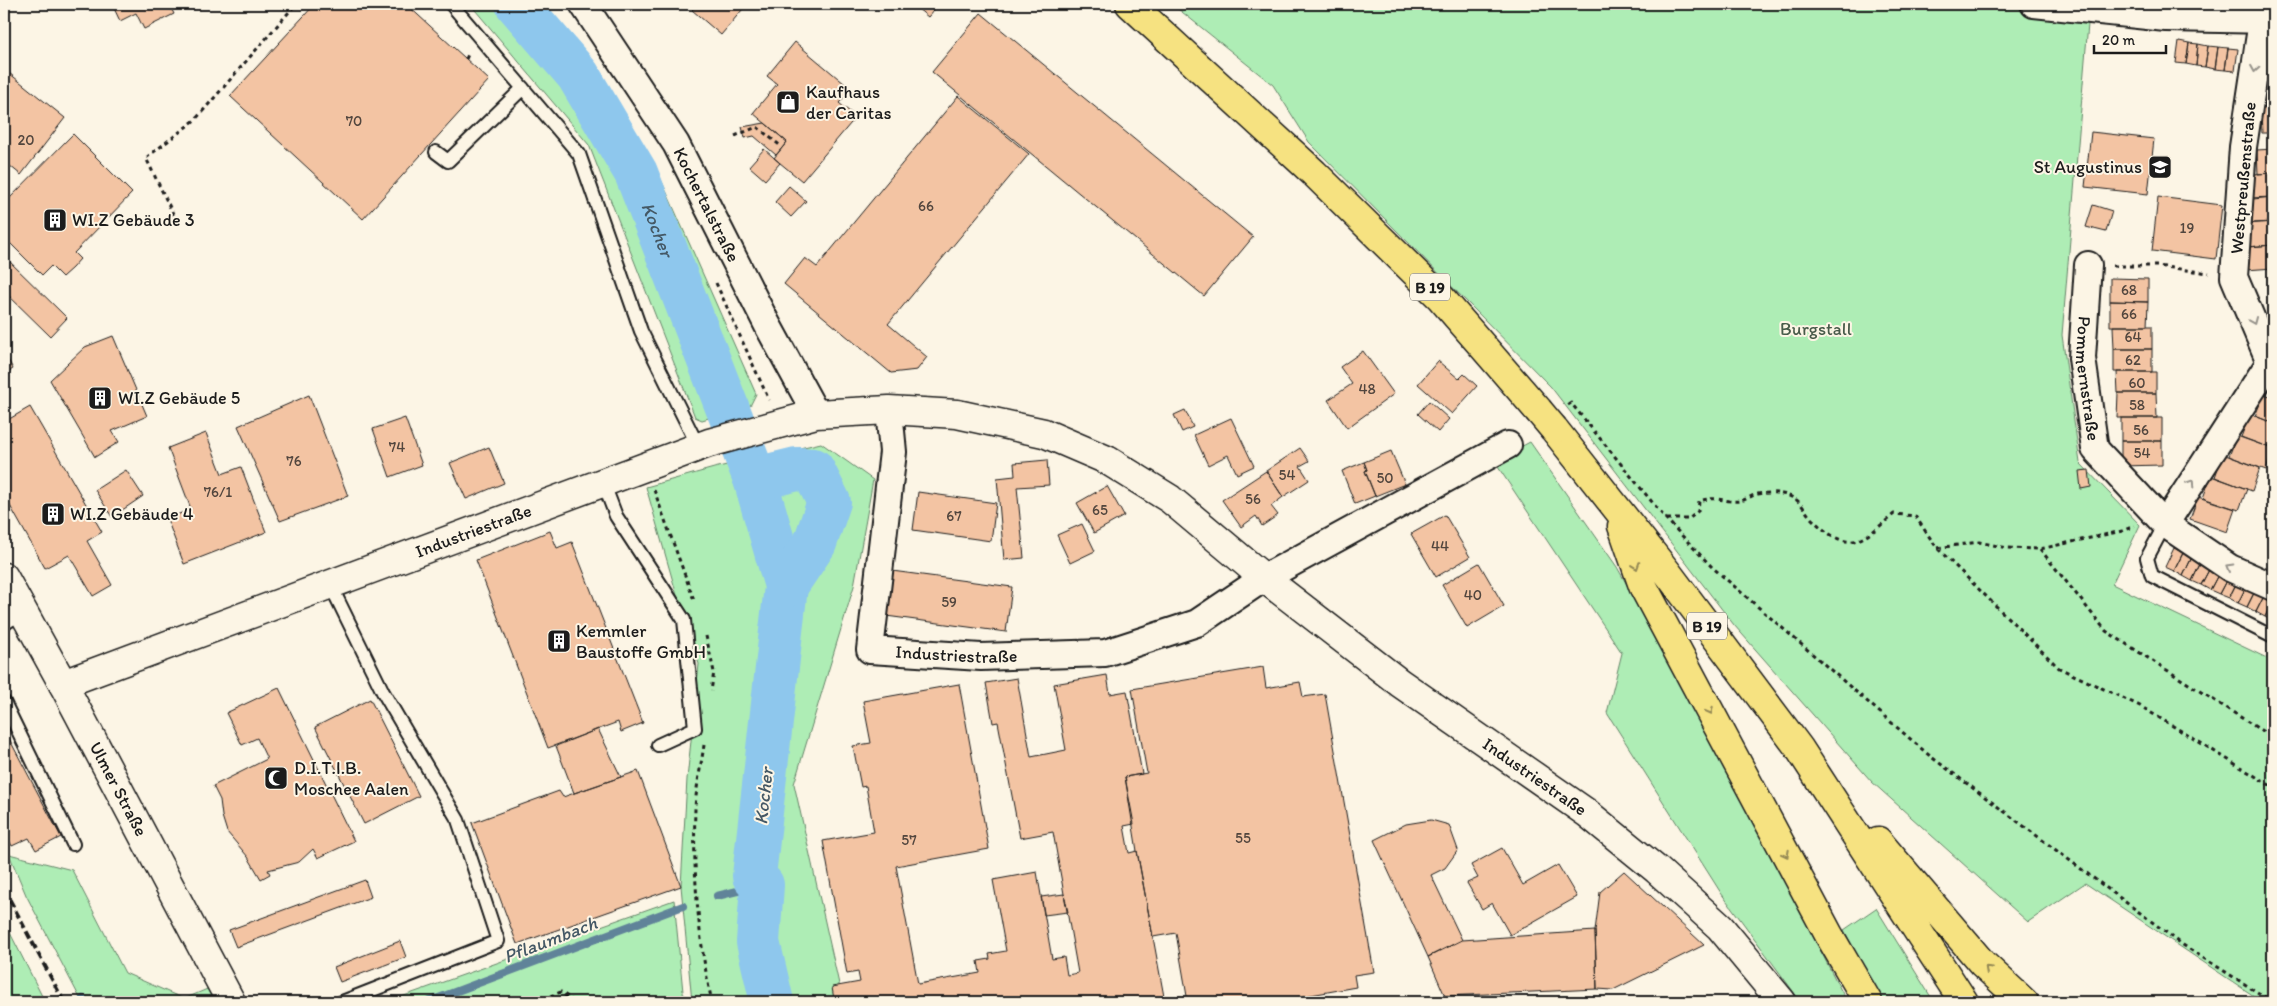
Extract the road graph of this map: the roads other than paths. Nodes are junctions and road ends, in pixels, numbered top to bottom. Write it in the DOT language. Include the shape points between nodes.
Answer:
graph roads {
  1 [pos="451,4"];
  2 [pos="583,4"];
  3 [pos="1130,4"];
  4 [pos="2034,4"];
  5 [pos="2268,21"];
  6 [pos="523,88"];
  7 [pos="436,152"];
  8 [pos="2088,265"];
  9 [pos="2271,363"];
  10 [pos="889,410"];
  11 [pos="816,414"];
  12 [pos="703,444"];
  13 [pos="1508,445"];
  14 [pos="603,482"];
  15 [pos="1614,504"];
  16 [pos="2160,520"];
  17 [pos="4,577"];
  18 [pos="1264,578"];
  19 [pos="330,584"];
  20 [pos="2273,588"];
  21 [pos="13,618"];
  22 [pos="2273,637"];
  23 [pos="63,684"];
  24 [pos="4,702"];
  25 [pos="658,745"];
  26 [pos="1799,748"];
  27 [pos="73,844"];
  28 [pos="231,1002"];
  29 [pos="342,1002"];
  30 [pos="1782,1002"];
  31 [pos="1868,1002"];
  32 [pos="1964,1002"];
  33 [pos="2024,1002"];
  1 -- 6 [label="lane"];
  2 -- 11 [label="street, Kochertalstraße" via="676,144"];
  3 -- 15 [label="highway, B 19" via="1314,173 1442,298"];
  4 -- 5 [label="street, Westpreußenstraße" via="2166,18"];
  5 -- 9 [label="street, Westpreußenstraße, one-way" via="2243,147 2234,277"];
  6 -- 7 [label="lane" via="448,162"];
  6 -- 12 [label="lane" via="578,154 641,331"];
  8 -- 16 [label="street, Pommernstraße" via="2082,358 2095,449"];
  16 -- 9 [label="street, one-way"];
  10 -- 11 [label="street, Industriestraße"];
  10 -- 18 [label="street, Industriestraße" via="957,414 1044,433 1108,460 1170,499"];
  10 -- 18 [label="street, Industriestraße" via="893,452 870,650 981,657 1105,653 1197,623"];
  11 -- 12 [label="street, Industriestraße"];
  12 -- 14 [label="street, Industriestraße"];
  13 -- 18 [label="street, Industriestraße"];
  14 -- 19 [label="street, Industriestraße"];
  14 -- 25 [label="lane" via="616,516 684,620 695,728"];
  15 -- 26 [label="highway, B 19"];
  15 -- 31 [label="highway, one-way" via="1643,586"];
  20 -- 16 [label="street, Pommernstraße, one-way" via="2230,568"];
  16 -- 22 [label="lane" via="2147,558 2152,576"];
  17 -- 21 [label="street, Ulmer Straße"];
  18 -- 30 [label="street, Industriestraße" via="1400,683 1601,824 1720,927"];
  19 -- 23 [label="street, Industriestraße"];
  19 -- 29 [label="lane" via="383,692 458,820 498,941"];
  21 -- 23 [label="street, Ulmer Straße"];
  23 -- 28 [label="street, Ulmer Straße"];
  24 -- 27 [label="lane"];
  26 -- 32 [label="highway, B 19"];
  33 -- 26 [label="highway, one-way" via="1982,963"];
}
